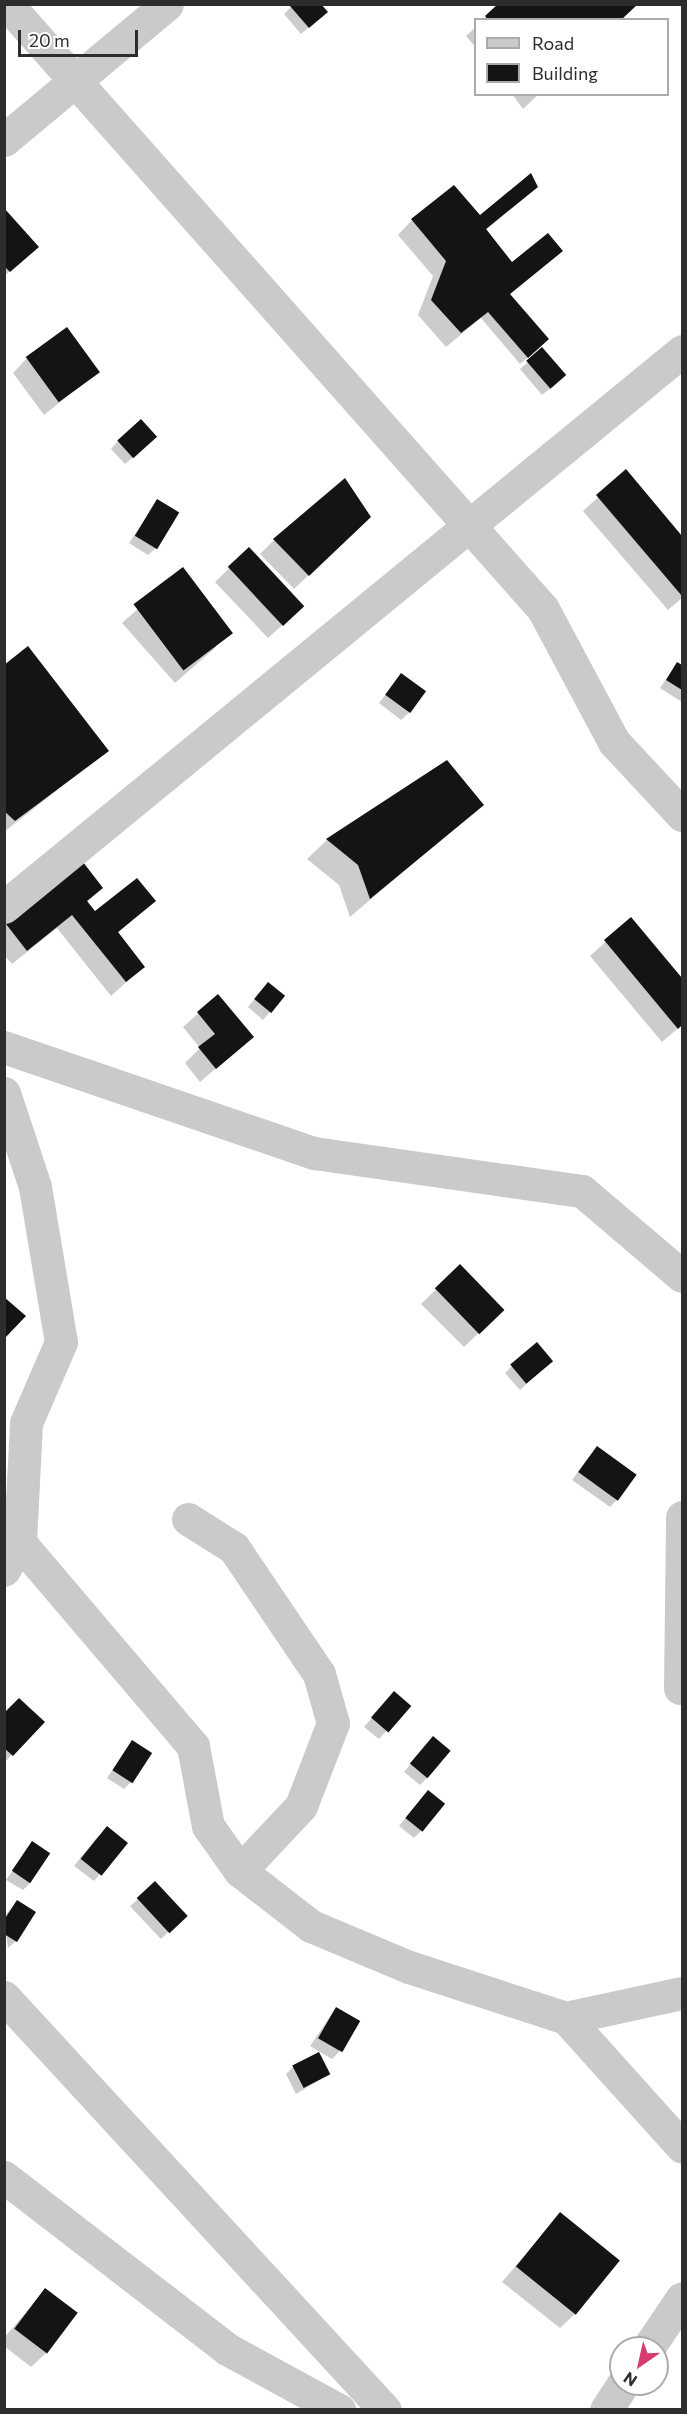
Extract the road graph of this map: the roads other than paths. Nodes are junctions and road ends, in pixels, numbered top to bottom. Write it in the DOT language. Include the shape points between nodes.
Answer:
graph roads {
  1 [pos="7,4"];
  2 [pos="167,4"];
  3 [pos="75,81"];
  4 [pos="4,140"];
  5 [pos="682,351"];
  6 [pos="471,528"];
  7 [pos="682,815"];
  8 [pos="4,907"];
  9 [pos="4,1047"];
  10 [pos="4,1093"];
  11 [pos="682,1276"];
  12 [pos="682,1517"];
  13 [pos="188,1519"];
  14 [pos="10,1545"];
  15 [pos="680,1688"];
  16 [pos="240,1871"];
  17 [pos="682,1994"];
  18 [pos="4,1997"];
  19 [pos="567,2018"];
  20 [pos="682,2147"];
  21 [pos="4,2177"];
  22 [pos="682,2298"];
  23 [pos="656,2336"];
  24 [pos="615,2396"];
  25 [pos="339,2409"];
  26 [pos="385,2409"];
  27 [pos="606,2409"];
  1 -- 3 [label="street"];
  2 -- 3 [label="street"];
  3 -- 4 [label="street"];
  3 -- 6 [label="street"];
  5 -- 6 [label="street"];
  6 -- 7 [label="street" via="543,609 614,742"];
  6 -- 8 [label="street"];
  9 -- 11 [label="street" via="314,1153 582,1191"];
  10 -- 14 [label="street" via="35,1187 62,1342 26,1423"];
  12 -- 15 [label="street"];
  13 -- 16 [label="street" via="234,1548 319,1674 333,1723 301,1806"];
  14 -- 16 [label="street" via="193,1746 208,1826"];
  16 -- 19 [label="street" via="312,1926 409,1967"];
  17 -- 19 [label="street"];
  18 -- 26 [label="street"];
  19 -- 20 [label="street"];
  21 -- 25 [label="street" via="227,2349"];
  22 -- 23 [label="street"];
  24 -- 27 [label="street"];
}
